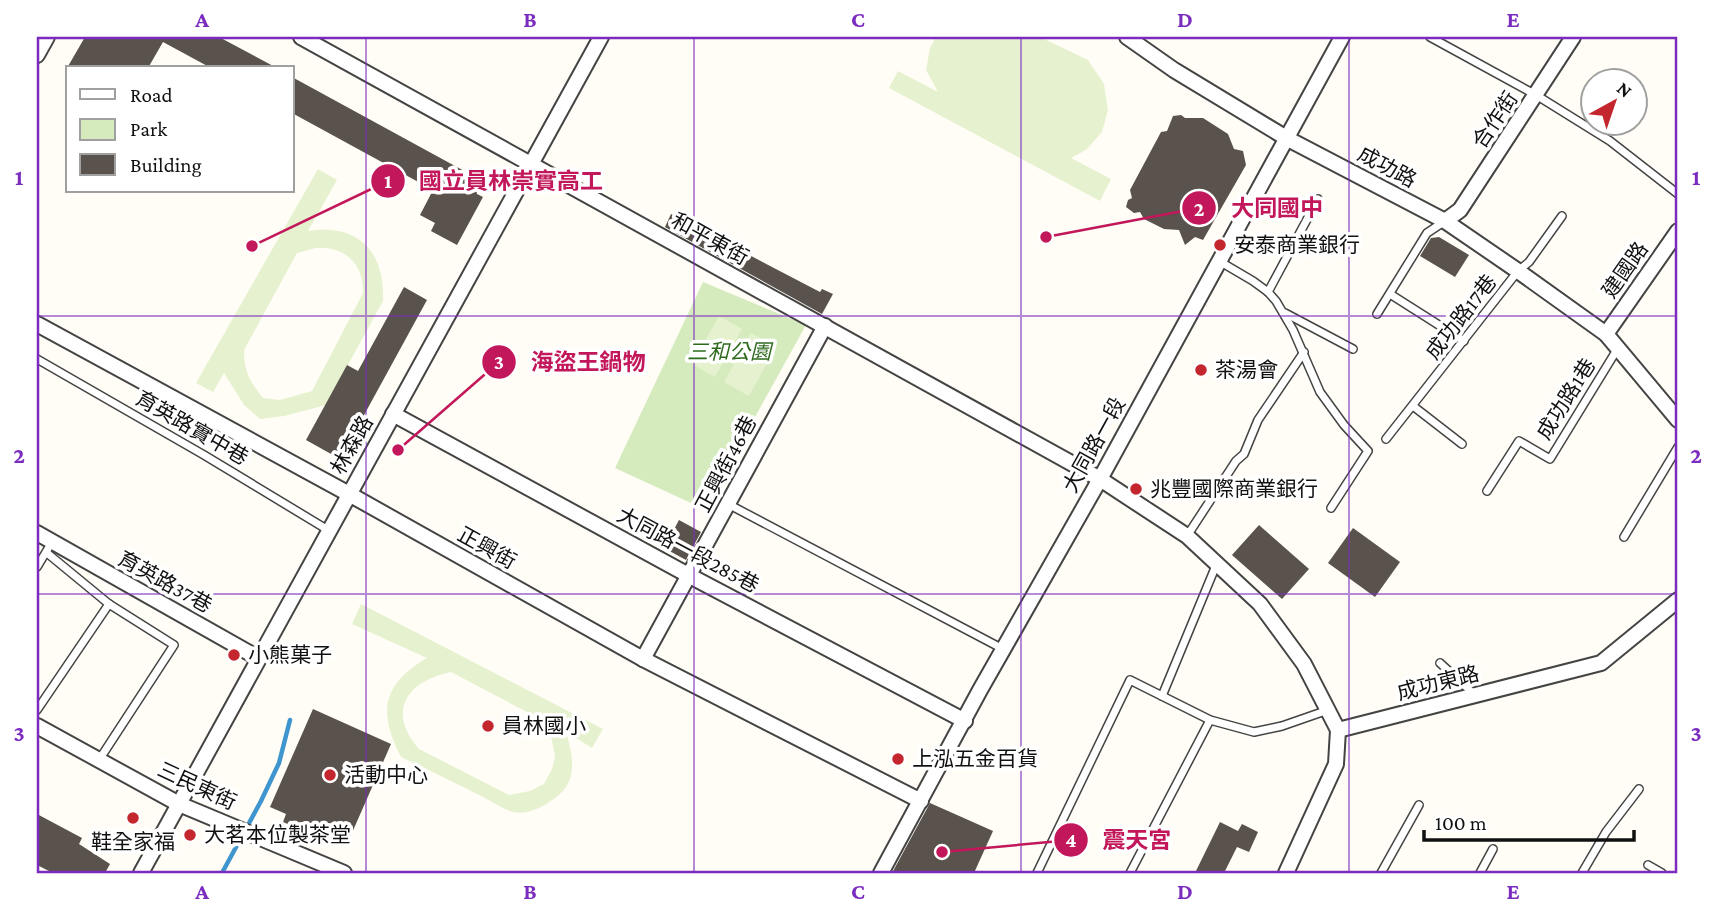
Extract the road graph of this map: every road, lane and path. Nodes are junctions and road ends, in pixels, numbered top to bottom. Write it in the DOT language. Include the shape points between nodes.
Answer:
graph roads {
  1 [pos="47,37"];
  2 [pos="300,37"];
  3 [pos="601,37"];
  4 [pos="1127,37"];
  5 [pos="1342,37"];
  6 [pos="1430,37"];
  7 [pos="1573,37"];
  8 [pos="37,55"];
  9 [pos="1536,95"];
  10 [pos="1288,139"];
  11 [pos="529,164"];
  12 [pos="1678,194"];
  13 [pos="1318,199"];
  14 [pos="1562,216"];
  15 [pos="1445,221"];
  16 [pos="1678,231"];
  17 [pos="1218,260"];
  18 [pos="1518,271"];
  19 [pos="1268,292"];
  20 [pos="1390,294"];
  21 [pos="1284,313"];
  22 [pos="1377,314"];
  23 [pos="37,324"];
  24 [pos="825,326"];
  25 [pos="1606,334"];
  26 [pos="1464,341"];
  27 [pos="1618,348"];
  28 [pos="1353,349"];
  29 [pos="1304,352"];
  30 [pos="37,359"];
  31 [pos="1413,405"];
  32 [pos="393,414"];
  33 [pos="1678,420"];
  34 [pos="1386,439"];
  35 [pos="1462,444"];
  36 [pos="1678,447"];
  37 [pos="1100,479"];
  38 [pos="1488,491"];
  39 [pos="349,494"];
  40 [pos="728,503"];
  41 [pos="1331,508"];
  42 [pos="328,530"];
  43 [pos="37,533"];
  44 [pos="1187,536"];
  45 [pos="1624,537"];
  46 [pos="50,547"];
  47 [pos="1218,563"];
  48 [pos="37,567"];
  49 [pos="690,576"];
  50 [pos="1678,600"];
  51 [pos="109,604"];
  52 [pos="1003,649"];
  53 [pos="258,658"];
  54 [pos="643,659"];
  55 [pos="1440,663"];
  56 [pos="1476,695"];
  57 [pos="1162,696"];
  58 [pos="37,710"];
  59 [pos="1329,710"];
  60 [pos="1210,720"];
  61 [pos="965,721"];
  62 [pos="37,726"];
  63 [pos="1338,730"];
  64 [pos="99,760"];
  65 [pos="1639,789"];
  66 [pos="921,801"];
  67 [pos="179,804"];
  68 [pos="1419,805"];
  69 [pos="1493,849"];
  70 [pos="1648,865"];
  71 [pos="141,873"];
  72 [pos="344,873"];
  73 [pos="881,873"];
  74 [pos="1037,873"];
  75 [pos="1130,873"];
  76 [pos="1286,873"];
  77 [pos="1381,873"];
  78 [pos="1480,873"];
  79 [pos="1582,873"];
  80 [pos="1662,873"];
  1 -- 8 [label="street"];
  2 -- 11 [label="street, 和平東街"];
  3 -- 11 [label="street, 林森路"];
  4 -- 10 [label="street, 成功路"];
  5 -- 10 [label="street, 大同路一段"];
  6 -- 9 [label="lane"];
  7 -- 9 [label="street, 合作街"];
  9 -- 12 [label="lane" via="1610,141"];
  9 -- 15 [label="street, 合作街" via="1460,210"];
  10 -- 15 [label="street, 成功路"];
  10 -- 17 [label="street, 大同路一段"];
  11 -- 24 [label="street, 和平東街"];
  11 -- 32 [label="street, 林森路"];
  13 -- 19 [label="lane"];
  14 -- 18 [label="lane, 成功路17巷"];
  15 -- 18 [label="street, 成功路"];
  15 -- 20 [label="lane" via="1427,233"];
  16 -- 25 [label="street, 建國路"];
  17 -- 19 [label="lane"];
  17 -- 37 [label="street, 大同路一段"];
  18 -- 25 [label="street, 成功路"];
  18 -- 26 [label="lane, 成功路17巷"];
  19 -- 21 [label="lane"];
  20 -- 22 [label="lane"];
  20 -- 26 [label="lane"];
  21 -- 28 [label="lane"];
  21 -- 29 [label="lane"];
  23 -- 39 [label="street, 正興街"];
  24 -- 37 [label="street, 和平東街"];
  24 -- 40 [label="street, 正興街46巷"];
  25 -- 27 [label="street, 成功路"];
  26 -- 31 [label="lane, 成功路17巷"];
  27 -- 33 [label="street"];
  27 -- 38 [label="lane, 成功路1巷" via="1550,459 1519,441"];
  29 -- 41 [label="lane" via="1320,392 1368,451"];
  29 -- 44 [label="lane" via="1258,420 1244,454"];
  30 -- 42 [label="lane, 育英路實中巷"];
  31 -- 34 [label="lane, 成功路17巷"];
  31 -- 35 [label="lane"];
  32 -- 39 [label="street, 林森路"];
  32 -- 49 [label="street, 大同路一段285巷"];
  36 -- 45 [label="lane"];
  37 -- 44 [label="street, 和平東街"];
  37 -- 52 [label="street, 大同路一段"];
  39 -- 42 [label="street, 林森路"];
  39 -- 54 [label="street, 正興街"];
  40 -- 49 [label="street, 正興街46巷"];
  40 -- 52 [label="lane"];
  42 -- 53 [label="street, 林森路"];
  43 -- 46 [label="street, 育英路37巷"];
  44 -- 47 [label="street, 和平東街"];
  46 -- 48 [label="lane"];
  46 -- 51 [label="lane"];
  46 -- 53 [label="street, 育英路37巷"];
  47 -- 57 [label="lane"];
  47 -- 59 [label="street, 和平東街" via="1260,604 1304,664"];
  49 -- 54 [label="street, 正興街46巷"];
  49 -- 61 [label="street, 大同路一段285巷"];
  50 -- 56 [label="street, 成功東路" via="1601,663"];
  51 -- 58 [label="lane"];
  51 -- 64 [label="lane" via="174,645"];
  52 -- 61 [label="street, 大同路一段"];
  53 -- 67 [label="street, 林森路"];
  54 -- 66 [label="street, 正興街"];
  55 -- 56 [label="lane"];
  56 -- 63 [label="street, 成功東路"];
  57 -- 60 [label="lane"];
  57 -- 74 [label="lane" via="1130,680"];
  59 -- 60 [label="lane" via="1254,732"];
  59 -- 63 [label="street, 和平東街"];
  60 -- 75 [label="lane"];
  61 -- 66 [label="street, 大同路一段"];
  62 -- 64 [label="street, 三民東街"];
  63 -- 76 [label="street" via="1336,764"];
  64 -- 67 [label="street, 三民東街"];
  65 -- 79 [label="lane"];
  66 -- 73 [label="street, 大同路一段"];
  67 -- 71 [label="street, 林森路"];
  67 -- 72 [label="street, 三民東街"];
  68 -- 77 [label="lane"];
  69 -- 78 [label="lane"];
  70 -- 80 [label="lane"];
}
